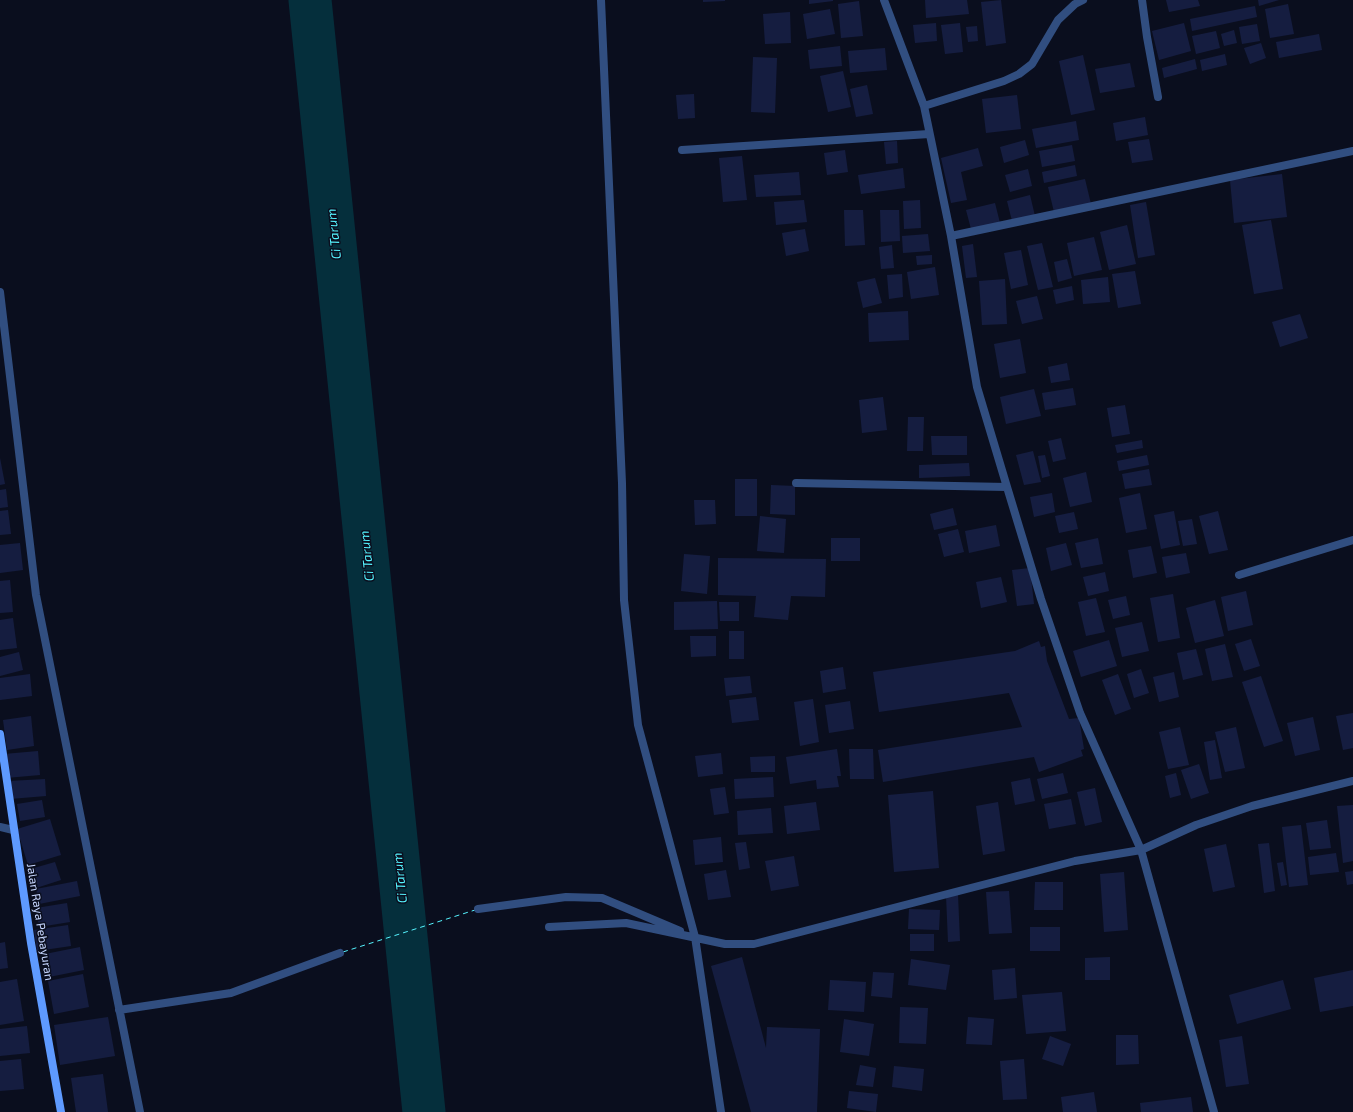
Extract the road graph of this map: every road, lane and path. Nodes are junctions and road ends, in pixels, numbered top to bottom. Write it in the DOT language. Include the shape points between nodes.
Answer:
graph roads {
  1 [pos="601,0"];
  2 [pos="884,0"];
  3 [pos="1083,0"];
  4 [pos="1142,0"];
  5 [pos="1158,97"];
  6 [pos="924,106"];
  7 [pos="929,134"];
  8 [pos="682,150"];
  9 [pos="1353,151"];
  10 [pos="951,236"];
  11 [pos="0,292"];
  12 [pos="796,484"];
  13 [pos="1007,487"];
  14 [pos="1353,540"];
  15 [pos="1239,575"];
  16 [pos="0,734"];
  17 [pos="1353,781"];
  18 [pos="0,827"];
  19 [pos="13,830"];
  20 [pos="1141,850"];
  21 [pos="478,909"];
  22 [pos="549,927"];
  23 [pos="695,937"];
  24 [pos="340,953"];
  25 [pos="119,1010"];
  26 [pos="61,1112"];
  27 [pos="140,1112"];
  28 [pos="721,1112"];
  29 [pos="1214,1112"];
  1 -- 23 [label="street" via="622,483 624,600 638,725"];
  2 -- 6 [label="street"];
  3 -- 6 [label="street" via="1058,20 1032,64 1019,74"];
  4 -- 5 [label="street"];
  6 -- 7 [label="street"];
  7 -- 8 [label="street"];
  7 -- 10 [label="street"];
  9 -- 10 [label="street"];
  10 -- 13 [label="street" via="977,387"];
  11 -- 25 [label="street" via="36,595"];
  12 -- 13 [label="street"];
  13 -- 20 [label="street" via="1041,599 1080,713"];
  14 -- 15 [label="street"];
  16 -- 19 [label="main road, Jalan Raya Pebayuran"];
  17 -- 20 [label="street" via="1252,806 1196,825"];
  18 -- 19 [label="street"];
  19 -- 26 [label="main road, Jalan Raya Pebayuran" via="30,943"];
  20 -- 23 [label="street" via="1067,863 754,944 725,944"];
  20 -- 29 [label="street"];
  21 -- 23 [label="street" via="566,897 602,898"];
  22 -- 23 [label="street" via="626,923"];
  23 -- 28 [label="street"];
  24 -- 25 [label="street" via="231,993"];
  25 -- 27 [label="street"];
}
